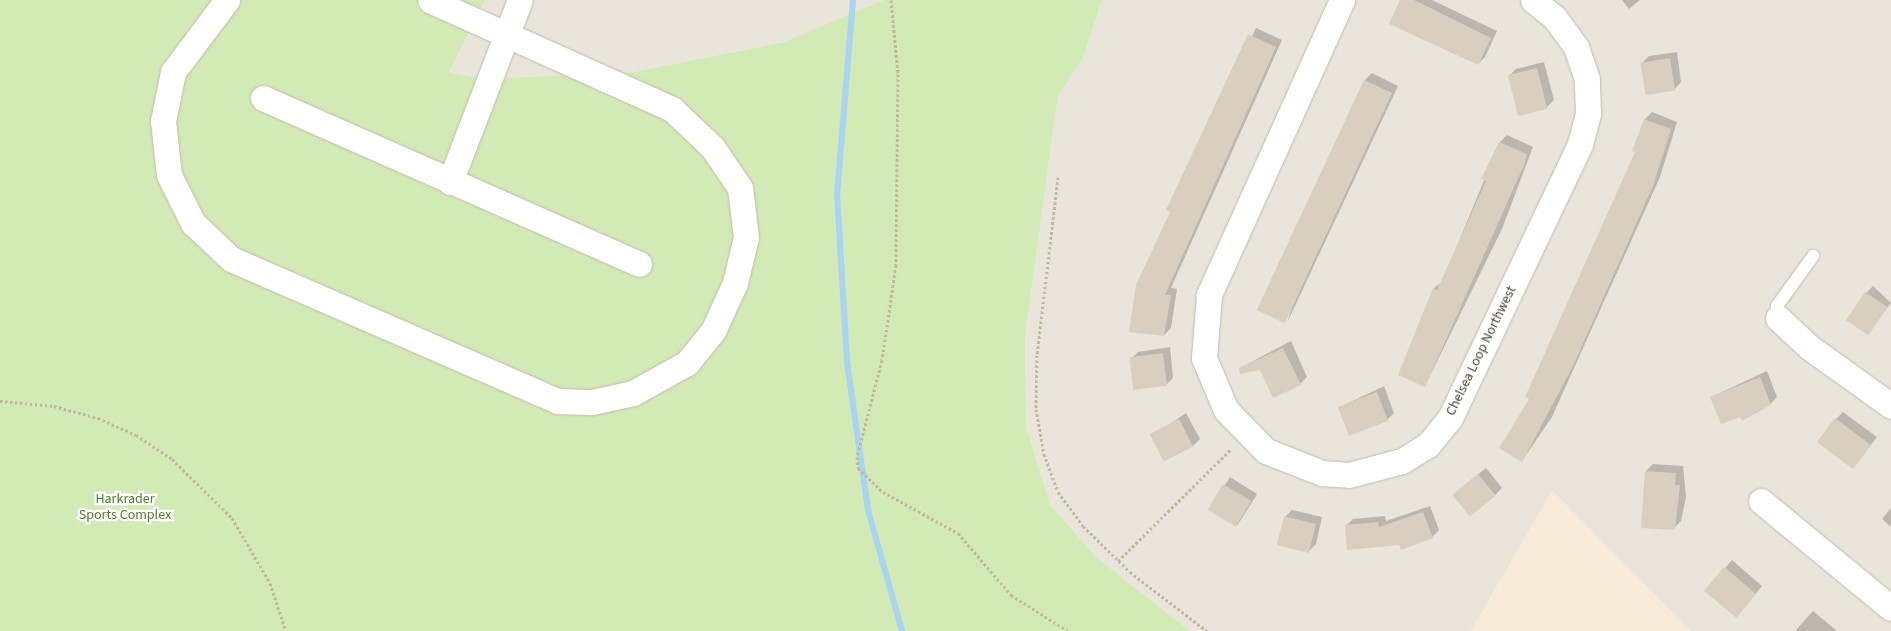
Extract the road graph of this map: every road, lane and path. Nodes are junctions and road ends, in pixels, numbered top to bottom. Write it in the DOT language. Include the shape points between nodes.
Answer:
graph roads {
  1 [pos="227,0"];
  2 [pos="430,0"];
  3 [pos="520,0"];
  4 [pos="891,0"];
  5 [pos="1342,0"];
  6 [pos="1533,0"];
  7 [pos="510,33"];
  8 [pos="263,98"];
  9 [pos="1058,177"];
  10 [pos="450,182"];
  11 [pos="1813,256"];
  12 [pos="639,264"];
  13 [pos="1778,318"];
  14 [pos="0,401"];
  15 [pos="1891,406"];
  16 [pos="1246,435"];
  17 [pos="1761,501"];
  18 [pos="1118,561"];
  19 [pos="1891,608"];
  20 [pos="286,631"];
  21 [pos="1068,631"];
  22 [pos="1207,631"];
  1 -- 7 [label="street" via="173,72 163,121 169,176 193,223 231,260 558,401 592,402 633,393 687,364 713,331 735,283 746,237 740,188 713,148 672,109"];
  2 -- 7 [label="street"];
  3 -- 7 [label="street"];
  4 -- 21 [label="path" via="898,74 896,265 882,360 857,457 858,468 883,492 958,533 1011,596"];
  5 -- 16 [label="street, Chelsea Loop Northwest" via="1208,295 1204,358 1221,402"];
  6 -- 16 [label="street, Chelsea Loop Northwest" via="1576,47 1587,79 1588,114 1580,144 1450,418 1428,445 1402,461 1349,475 1293,465"];
  7 -- 10 [label="street"];
  8 -- 10 [label="street"];
  9 -- 18 [label="path" via="1037,355 1039,432 1050,474 1067,508"];
  10 -- 12 [label="street"];
  11 -- 13 [label="lane" via="1777,306"];
  13 -- 15 [label="street" via="1809,347"];
  14 -- 20 [label="path" via="54,406 98,418 136,435 172,459 204,486 237,526 270,583"];
  16 -- 18 [label="path"];
  17 -- 19 [label="street"];
  18 -- 22 [label="path"];
}
